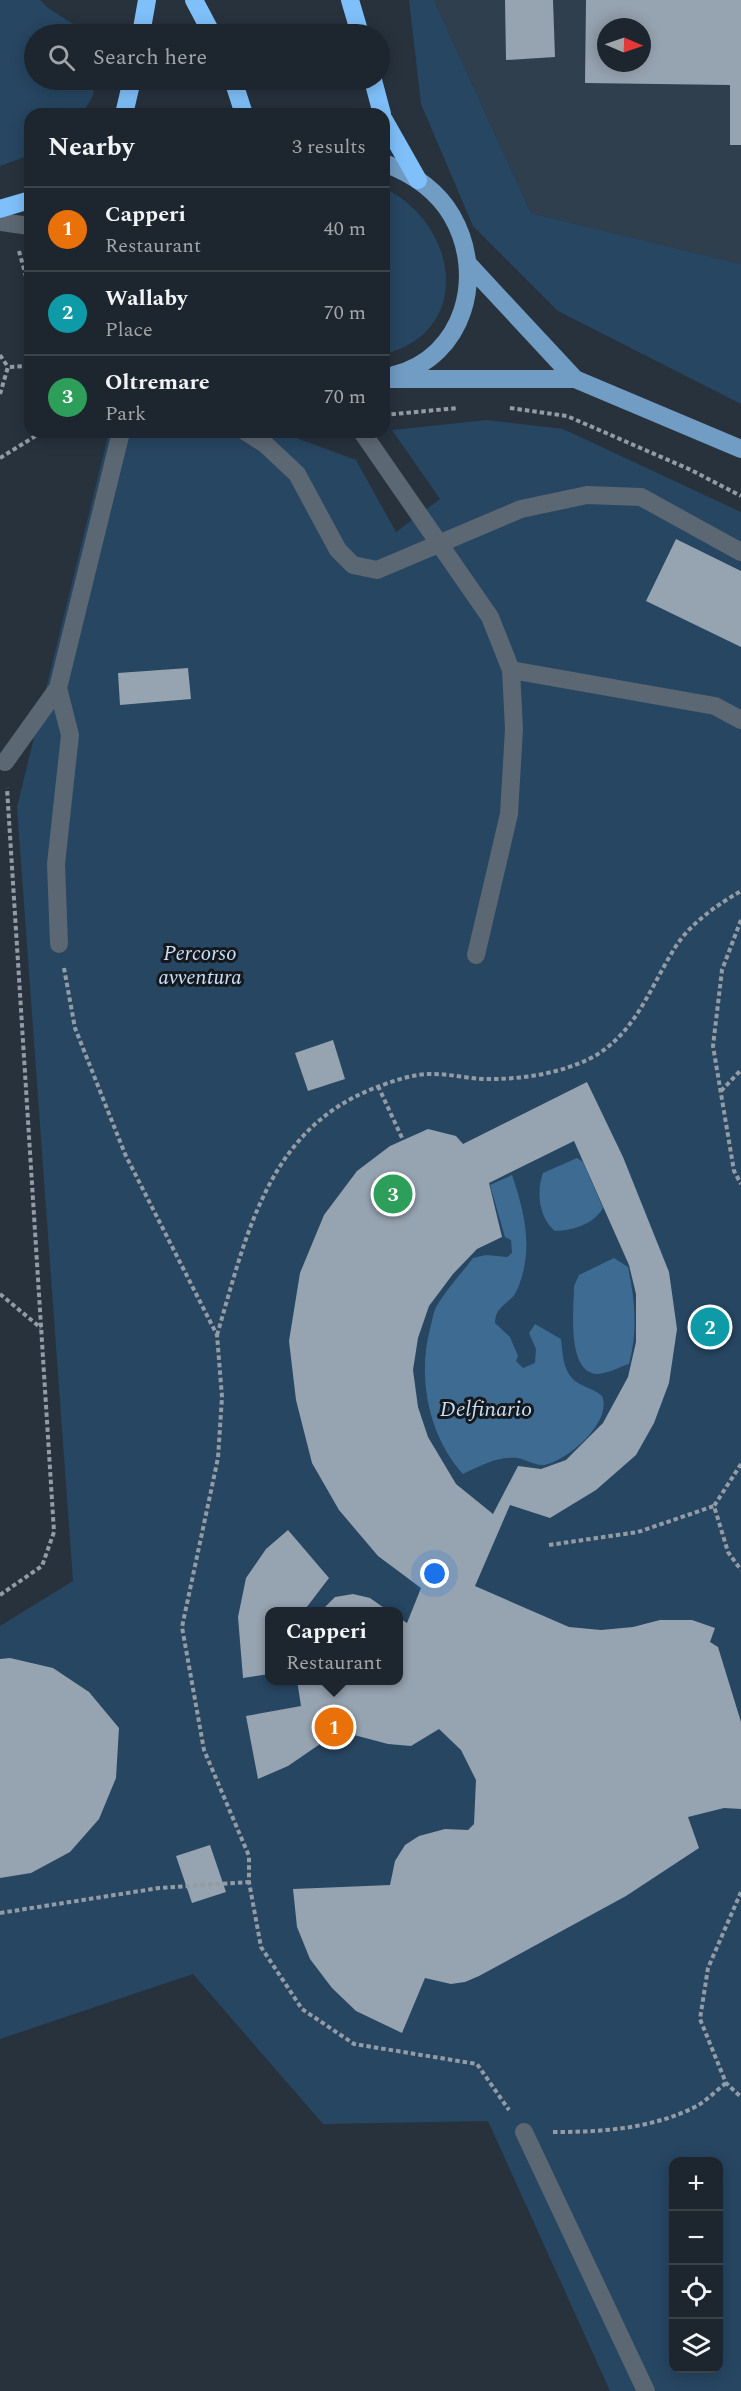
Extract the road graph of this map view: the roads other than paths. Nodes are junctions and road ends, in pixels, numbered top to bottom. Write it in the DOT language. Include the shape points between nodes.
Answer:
graph roads {
  1 [pos="147,0"];
  2 [pos="194,0"];
  3 [pos="350,0"];
  4 [pos="143,24"];
  5 [pos="207,24"];
  6 [pos="357,24"];
  7 [pos="130,90"];
  8 [pos="236,90"];
  9 [pos="376,90"];
  10 [pos="125,108"];
  11 [pos="242,108"];
  12 [pos="380,108"];
  13 [pos="390,131"];
  14 [pos="390,166"];
  15 [pos="418,180"];
  16 [pos="24,202"];
  17 [pos="0,209"];
  18 [pos="6,223"];
  19 [pos="24,225"];
  20 [pos="469,265"];
  21 [pos="390,377"];
  22 [pos="390,379"];
  23 [pos="575,379"];
  24 [pos="119,438"];
  25 [pos="256,438"];
  26 [pos="366,438"];
  27 [pos="741,448"];
  28 [pos="440,541"];
  29 [pos="741,552"];
  30 [pos="511,669"];
  31 [pos="58,688"];
  32 [pos="741,720"];
  33 [pos="5,762"];
  34 [pos="59,944"];
  35 [pos="476,955"];
  36 [pos="524,2132"];
  37 [pos="646,2391"];
  1 -- 4 [label="highway"];
  2 -- 5 [label="highway"];
  3 -- 6 [label="highway"];
  7 -- 10 [label="highway"];
  8 -- 11 [label="highway"];
  9 -- 12 [label="highway"];
  13 -- 15 [label="highway"];
  14 -- 15 [label="main road"];
  15 -- 20 [label="main road" via="452,214"];
  16 -- 17 [label="highway"];
  18 -- 19 [label="street"];
  20 -- 21 [label="main road" via="462,315 449,341 425,361"];
  20 -- 23 [label="main road"];
  22 -- 23 [label="main road"];
  23 -- 27 [label="main road"];
  24 -- 31 [label="street"];
  25 -- 28 [label="street" via="297,474 338,550 353,565 377,570"];
  26 -- 28 [label="street"];
  28 -- 29 [label="street" via="521,508 587,495 641,497"];
  28 -- 30 [label="street" via="490,617"];
  30 -- 32 [label="street" via="715,706"];
  30 -- 35 [label="street" via="514,729 508,814"];
  31 -- 33 [label="street"];
  31 -- 34 [label="street" via="70,735 56,864"];
  36 -- 37 [label="street"];
}
